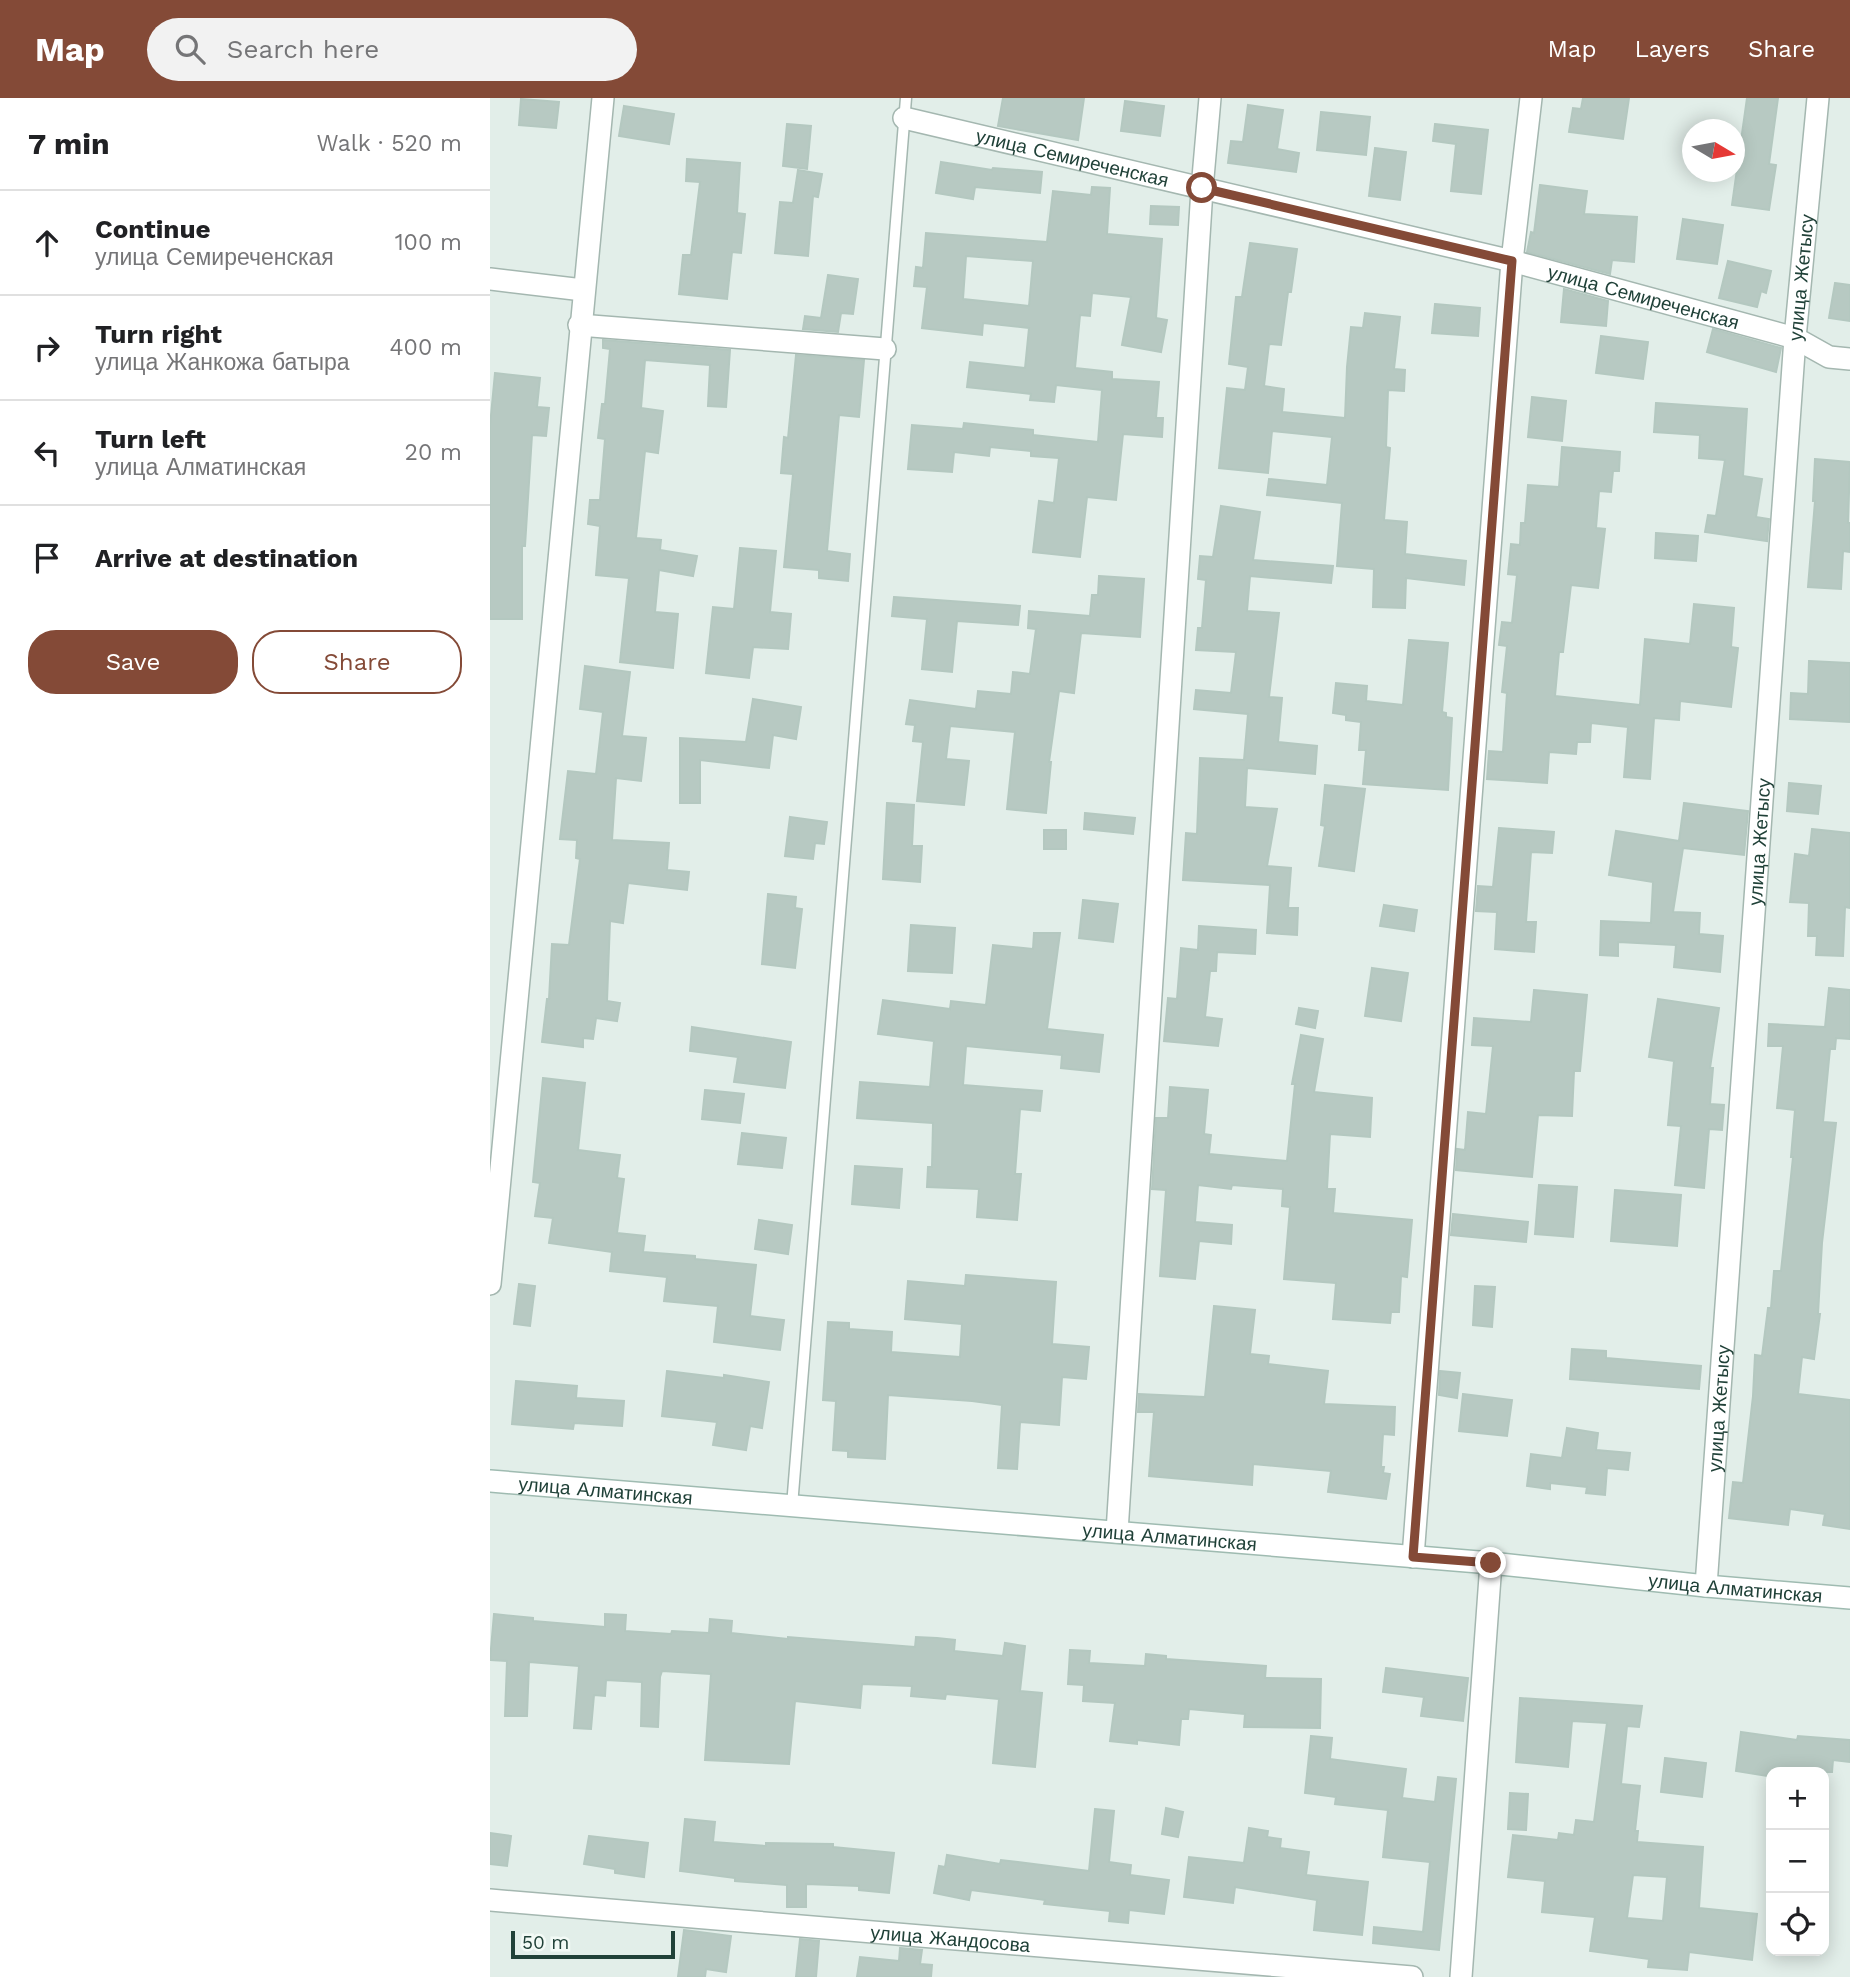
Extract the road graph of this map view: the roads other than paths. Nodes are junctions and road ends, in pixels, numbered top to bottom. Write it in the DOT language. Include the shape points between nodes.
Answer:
graph roads {
  1 [pos="603,98"];
  2 [pos="1210,98"];
  3 [pos="1531,98"];
  4 [pos="1818,98"];
  5 [pos="905,108"];
  6 [pos="1202,188"];
  7 [pos="1512,261"];
  8 [pos="490,279"];
  9 [pos="583,290"];
  10 [pos="579,326"];
  11 [pos="1795,338"];
  12 [pos="885,349"];
  13 [pos="1850,359"];
  14 [pos="490,1284"];
  15 [pos="490,1481"];
  16 [pos="792,1506"];
  17 [pos="1117,1532"];
  18 [pos="1413,1557"];
  19 [pos="1491,1563"];
  20 [pos="1706,1586"];
  21 [pos="1850,1598"];
  22 [pos="490,1900"];
  23 [pos="1412,1977"];
  24 [pos="1461,1977"];
  1 -- 9 [label="street"];
  2 -- 6 [label="street"];
  3 -- 7 [label="street"];
  4 -- 11 [label="street, улица Жетысу"];
  5 -- 6 [label="street, улица Семиреченская"];
  5 -- 12 [label="lane"];
  6 -- 7 [label="street, улица Семиреченская"];
  6 -- 17 [label="street"];
  7 -- 11 [label="street, улица Семиреченская"];
  7 -- 18 [label="street"];
  8 -- 9 [label="street"];
  9 -- 10 [label="street"];
  10 -- 12 [label="street"];
  10 -- 14 [label="street"];
  11 -- 13 [label="street, улица Семиреченская" via="1829,357"];
  11 -- 20 [label="street, улица Жетысу"];
  12 -- 16 [label="lane"];
  15 -- 16 [label="street, улица Алматинская"];
  16 -- 17 [label="street, улица Алматинская"];
  17 -- 18 [label="street, улица Алматинская"];
  18 -- 19 [label="street, улица Алматинская"];
  19 -- 20 [label="street, улица Алматинская"];
  19 -- 24 [label="street"];
  20 -- 21 [label="street, улица Алматинская"];
  22 -- 23 [label="street, улица Жандосова"];
}
